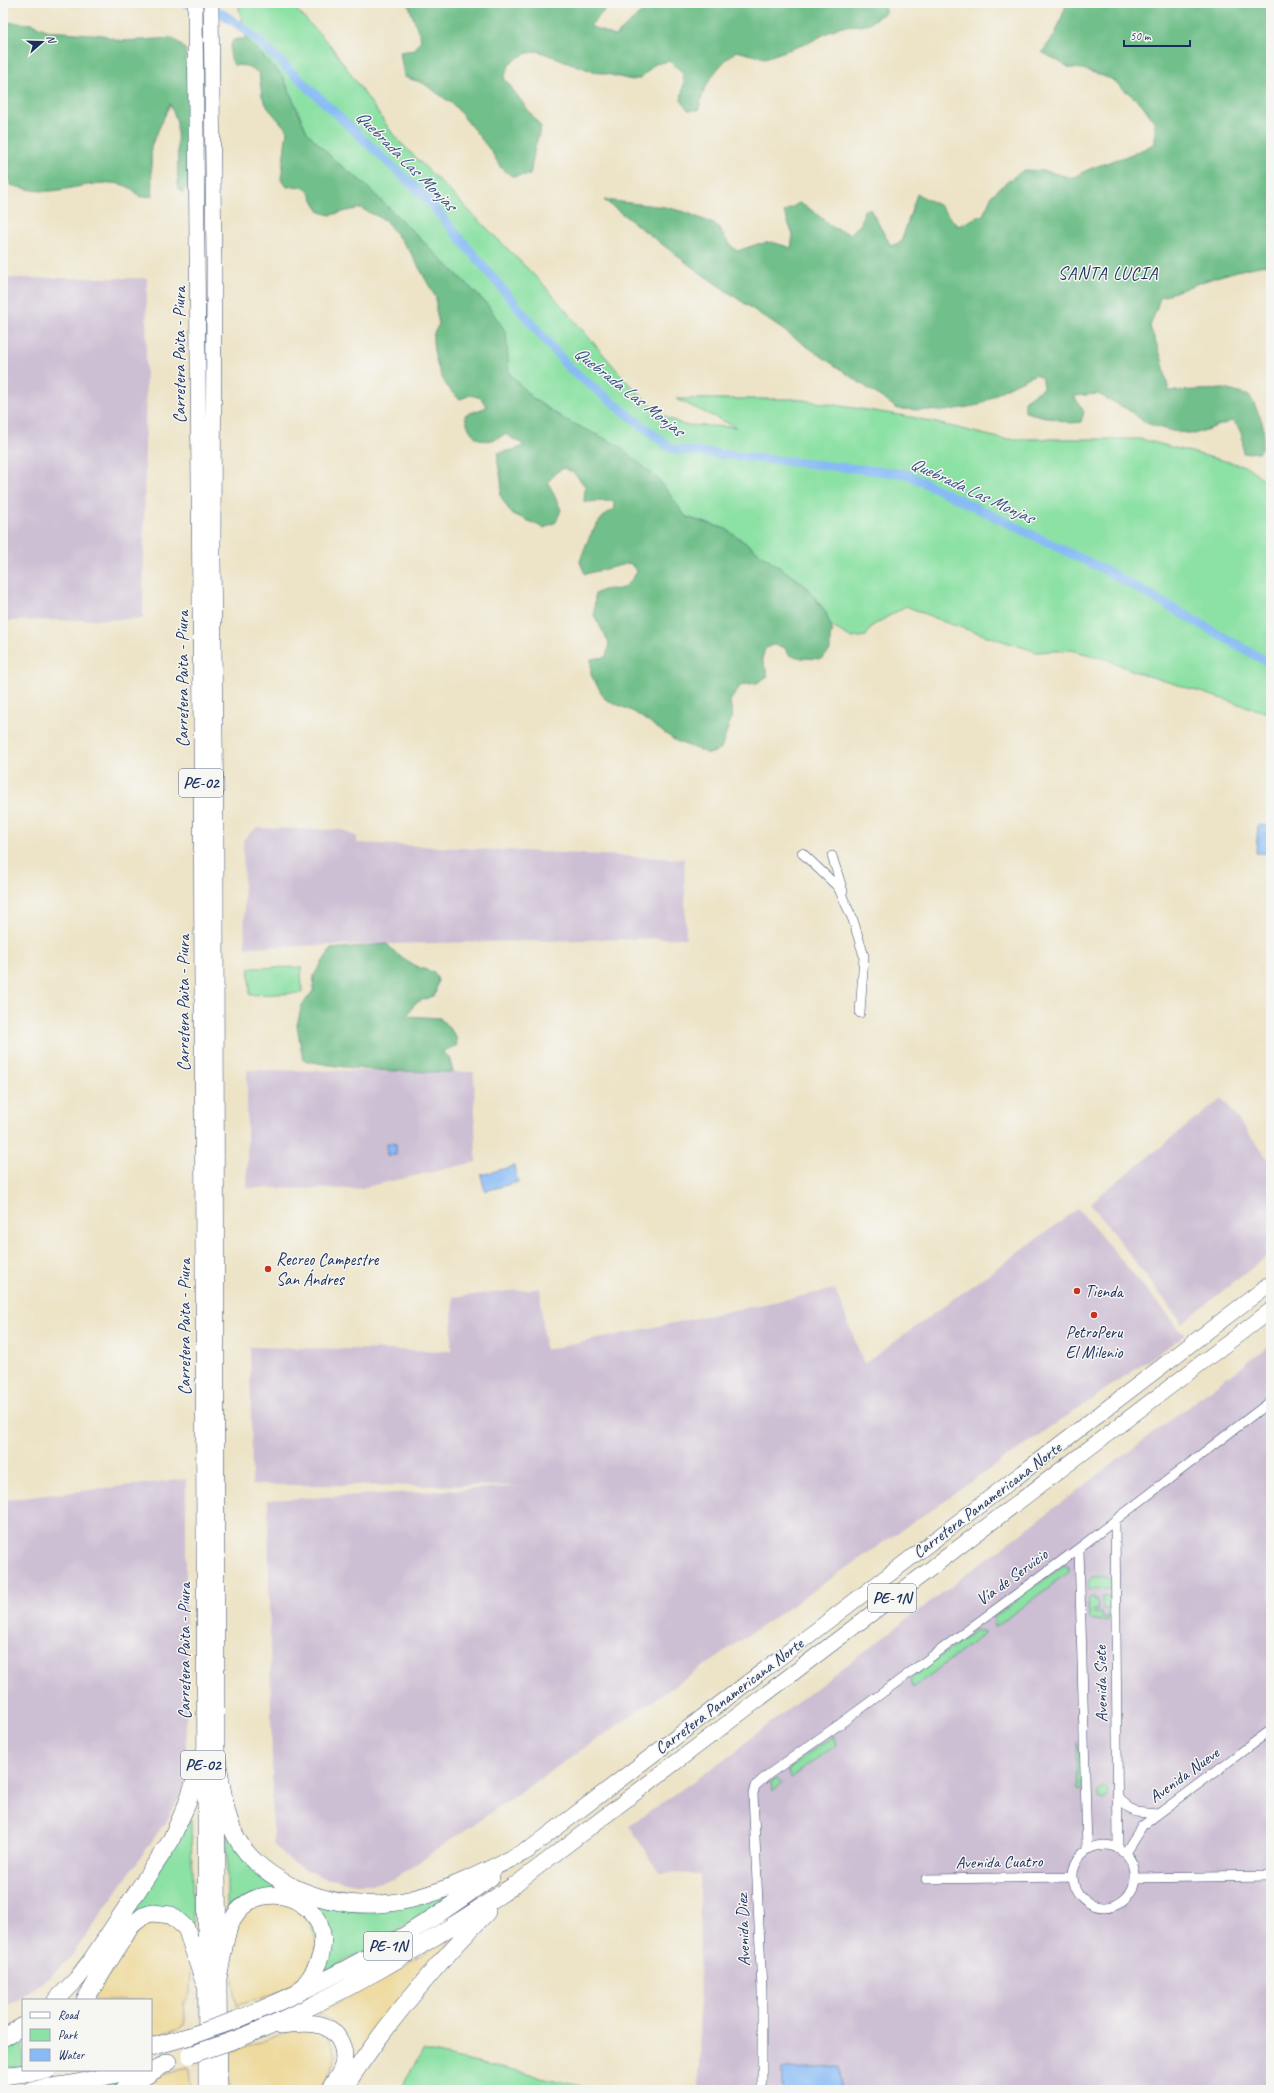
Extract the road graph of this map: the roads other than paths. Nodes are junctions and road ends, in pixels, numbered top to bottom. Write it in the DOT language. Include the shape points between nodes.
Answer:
graph roads {
  1 [pos="195,3"];
  2 [pos="211,3"];
  3 [pos="802,853"];
  4 [pos="832,856"];
  5 [pos="845,901"];
  6 [pos="860,1013"];
  7 [pos="1271,1283"];
  8 [pos="1271,1310"];
  9 [pos="1271,1401"];
  10 [pos="1115,1520"];
  11 [pos="1079,1548"];
  12 [pos="839,1612"];
  13 [pos="852,1628"];
  14 [pos="1271,1730"];
  15 [pos="210,1757"];
  16 [pos="769,1774"];
  17 [pos="1118,1798"];
  18 [pos="1158,1814"];
  19 [pos="528,1850"];
  20 [pos="1087,1850"];
  21 [pos="1122,1851"];
  22 [pos="1271,1876"];
  23 [pos="1073,1877"];
  24 [pos="1135,1878"];
  25 [pos="926,1879"];
  26 [pos="513,1886"];
  27 [pos="220,1974"];
  28 [pos="204,1982"];
  29 [pos="294,1997"];
  30 [pos="57,1999"];
  31 [pos="86,1999"];
  32 [pos="273,2025"];
  33 [pos="22,2027"];
  34 [pos="3,2038"];
  35 [pos="152,2046"];
  36 [pos="168,2062"];
  37 [pos="152,2066"];
  38 [pos="40,2071"];
  39 [pos="130,2071"];
  40 [pos="3,2076"];
  41 [pos="31,2090"];
  42 [pos="123,2090"];
  43 [pos="206,2090"];
  44 [pos="220,2090"];
  45 [pos="329,2090"];
  46 [pos="343,2090"];
  47 [pos="762,2090"];
  1 -- 15 [label="highway, Carretera Paita - Piura / PE-02"];
  2 -- 15 [label="highway, Carretera Paita - Piura / PE-02" via="216,837"];
  3 -- 5 [label="street" via="829,876"];
  4 -- 5 [label="street"];
  5 -- 6 [label="street" via="864,956"];
  7 -- 12 [label="highway, Carretera Panamericana Norte / PE-1N"];
  8 -- 13 [label="highway, Carretera Panamericana Norte / PE-1N"];
  9 -- 10 [label="street, Vía de Servicio"];
  10 -- 11 [label="street, Vía de Servicio"];
  10 -- 17 [label="street, Avenida Siete"];
  11 -- 16 [label="street, Vía de Servicio"];
  11 -- 20 [label="street, Avenida Siete"];
  12 -- 13 [label="highway"];
  12 -- 19 [label="highway, Carretera Panamericana Norte / PE-1N"];
  13 -- 26 [label="highway, Carretera Panamericana Norte / PE-1N"];
  14 -- 18 [label="street, Avenida Nueve"];
  15 -- 19 [label="highway" via="230,1822 239,1842 251,1858 264,1869 286,1884 310,1894 358,1904 411,1900 438,1893"];
  15 -- 27 [label="highway, Carretera Paita - Piura / PE-02"];
  15 -- 28 [label="highway, Carretera Paita - Piura / PE-02"];
  15 -- 30 [label="highway" via="170,1842 92,1959"];
  16 -- 47 [label="street, Avenida Diez" via="755,1786 753,1794 762,1991"];
  17 -- 18 [label="street" via="1135,1812"];
  17 -- 21 [label="street, Avenida Siete"];
  18 -- 21 [label="street, Avenida Nueve" via="1142,1826"];
  19 -- 29 [label="highway, Carretera Panamericana Norte / PE-1N" via="425,1924"];
  20 -- 21 [label="street" via="1102,1845"];
  20 -- 23 [label="street" via="1076,1862"];
  21 -- 24 [label="street" via="1133,1864"];
  22 -- 24 [label="street"];
  23 -- 24 [label="street" via="1082,1899 1096,1907 1104,1908 1119,1904 1125,1899"];
  23 -- 25 [label="street, Avenida Cuatro"];
  26 -- 32 [label="highway, Carretera Panamericana Norte / PE-1N" via="390,1965"];
  26 -- 46 [label="highway" via="410,1998"];
  27 -- 29 [label="highway" via="226,1936 232,1920 240,1910 260,1898 290,1898 300,1902 314,1916 322,1933 323,1946 322,1957 316,1970"];
  27 -- 44 [label="highway, PE-02"];
  28 -- 31 [label="highway" via="186,1928 171,1915 152,1913 143,1916 131,1926"];
  28 -- 43 [label="highway, Carretera Paita - Piura / PE-02"];
  29 -- 35 [label="highway, Carretera Panamericana Norte / PE-1N, bridge" via="190,2036"];
  32 -- 36 [label="highway, Carretera Panamericana Norte / PE-1N, bridge"];
  32 -- 45 [label="highway" via="316,2024 329,2028 337,2036 344,2059 341,2071"];
  33 -- 34 [label="highway"];
  36 -- 37 [label="highway, Carretera Panamericana Norte / PE-1N"];
  36 -- 42 [label="highway"];
  38 -- 40 [label="highway"];
  39 -- 41 [label="highway"];
}
